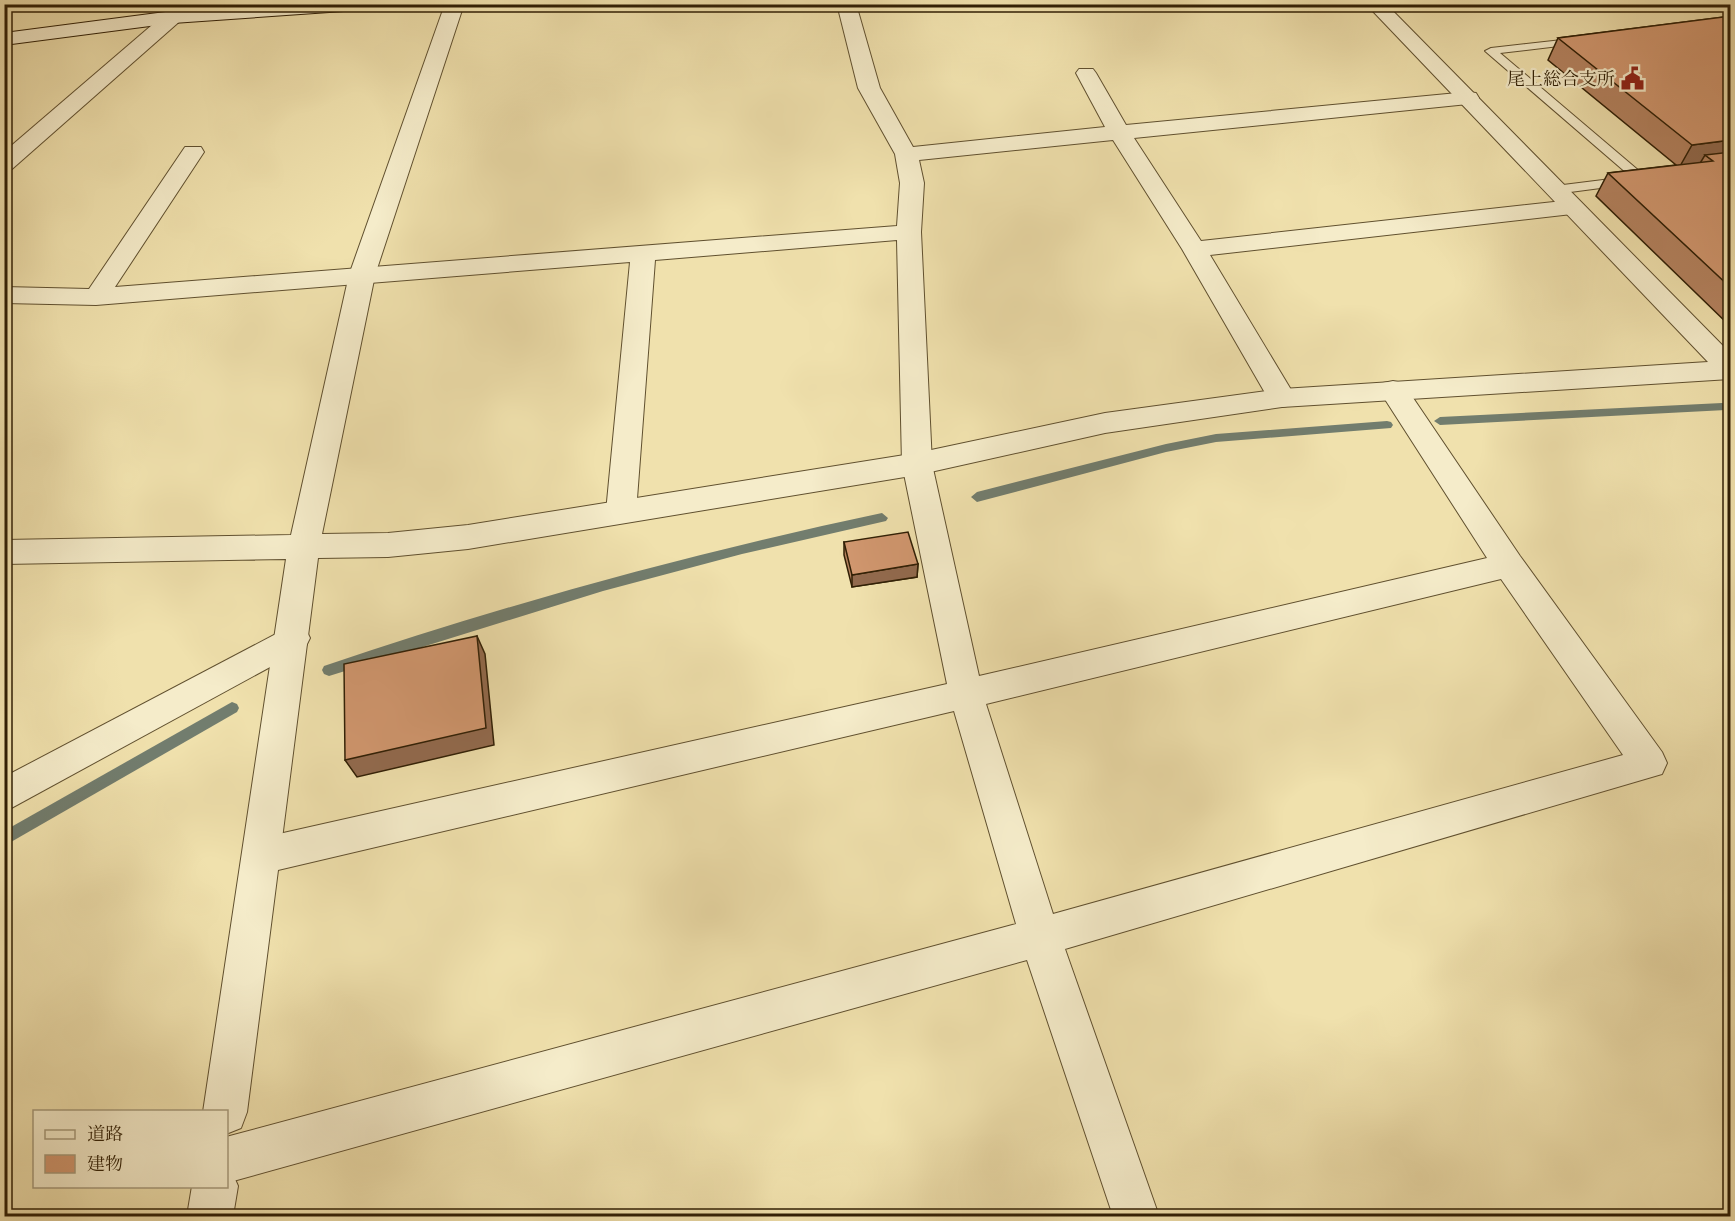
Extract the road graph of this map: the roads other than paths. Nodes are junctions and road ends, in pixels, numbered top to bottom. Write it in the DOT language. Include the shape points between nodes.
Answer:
graph roads {
  1 [pos="358,4"];
  2 [pos="455,4"];
  3 [pos="846,4"];
  4 [pos="1375,4"];
  5 [pos="285,7"];
  6 [pos="173,17"];
  7 [pos="4,39"];
  8 [pos="1594,39"];
  9 [pos="1086,73"];
  10 [pos="1468,98"];
  11 [pos="1119,132"];
  12 [pos="193,152"];
  13 [pos="906,154"];
  14 [pos="10,156"];
  15 [pos="1563,198"];
  16 [pos="909,232"];
  17 [pos="1194,249"];
  18 [pos="643,255"];
  19 [pos="362,275"];
  20 [pos="4,295"];
  21 [pos="96,297"];
  22 [pos="1731,370"];
  23 [pos="1393,390"];
  24 [pos="1282,398"];
  25 [pos="917,464"];
  26 [pos="621,512"];
  27 [pos="304,547"];
  28 [pos="4,552"];
  29 [pos="1509,565"];
  30 [pos="293,638"];
  31 [pos="966,694"];
  32 [pos="4,796"];
  33 [pos="261,856"];
  34 [pos="1040,937"];
  35 [pos="225,1110"];
  36 [pos="228,1159"];
  37 [pos="215,1188"];
  38 [pos="210,1216"];
  39 [pos="1136,1216"];
  1 -- 5 [label="street"];
  2 -- 19 [label="street"];
  3 -- 13 [label="street" via="869,88"];
  4 -- 10 [label="street"];
  5 -- 6 [label="street"];
  6 -- 7 [label="street"];
  6 -- 14 [label="street"];
  8 -- 15 [label="lane" via="1491,51 1646,178"];
  9 -- 11 [label="street"];
  10 -- 11 [label="street"];
  10 -- 15 [label="street"];
  11 -- 13 [label="street"];
  11 -- 17 [label="street"];
  12 -- 21 [label="street"];
  13 -- 16 [label="street" via="912,183"];
  15 -- 17 [label="street"];
  15 -- 22 [label="street"];
  16 -- 18 [label="street"];
  16 -- 25 [label="street"];
  17 -- 24 [label="street"];
  18 -- 19 [label="street"];
  18 -- 26 [label="street"];
  19 -- 21 [label="street"];
  19 -- 27 [label="street"];
  20 -- 21 [label="street"];
  22 -- 23 [label="street"];
  23 -- 24 [label="street"];
  23 -- 29 [label="street"];
  24 -- 25 [label="street" via="1106,423"];
  25 -- 26 [label="street"];
  25 -- 31 [label="street"];
  26 -- 27 [label="street" via="468,537 388,545"];
  27 -- 28 [label="street"];
  27 -- 30 [label="street"];
  29 -- 31 [label="street"];
  29 -- 34 [label="street" via="1649,764"];
  30 -- 32 [label="street"];
  30 -- 33 [label="street"];
  31 -- 33 [label="street"];
  31 -- 34 [label="street"];
  33 -- 35 [label="street"];
  34 -- 36 [label="street"];
  34 -- 39 [label="street"];
  37 -- 38 [label="street"];
}
